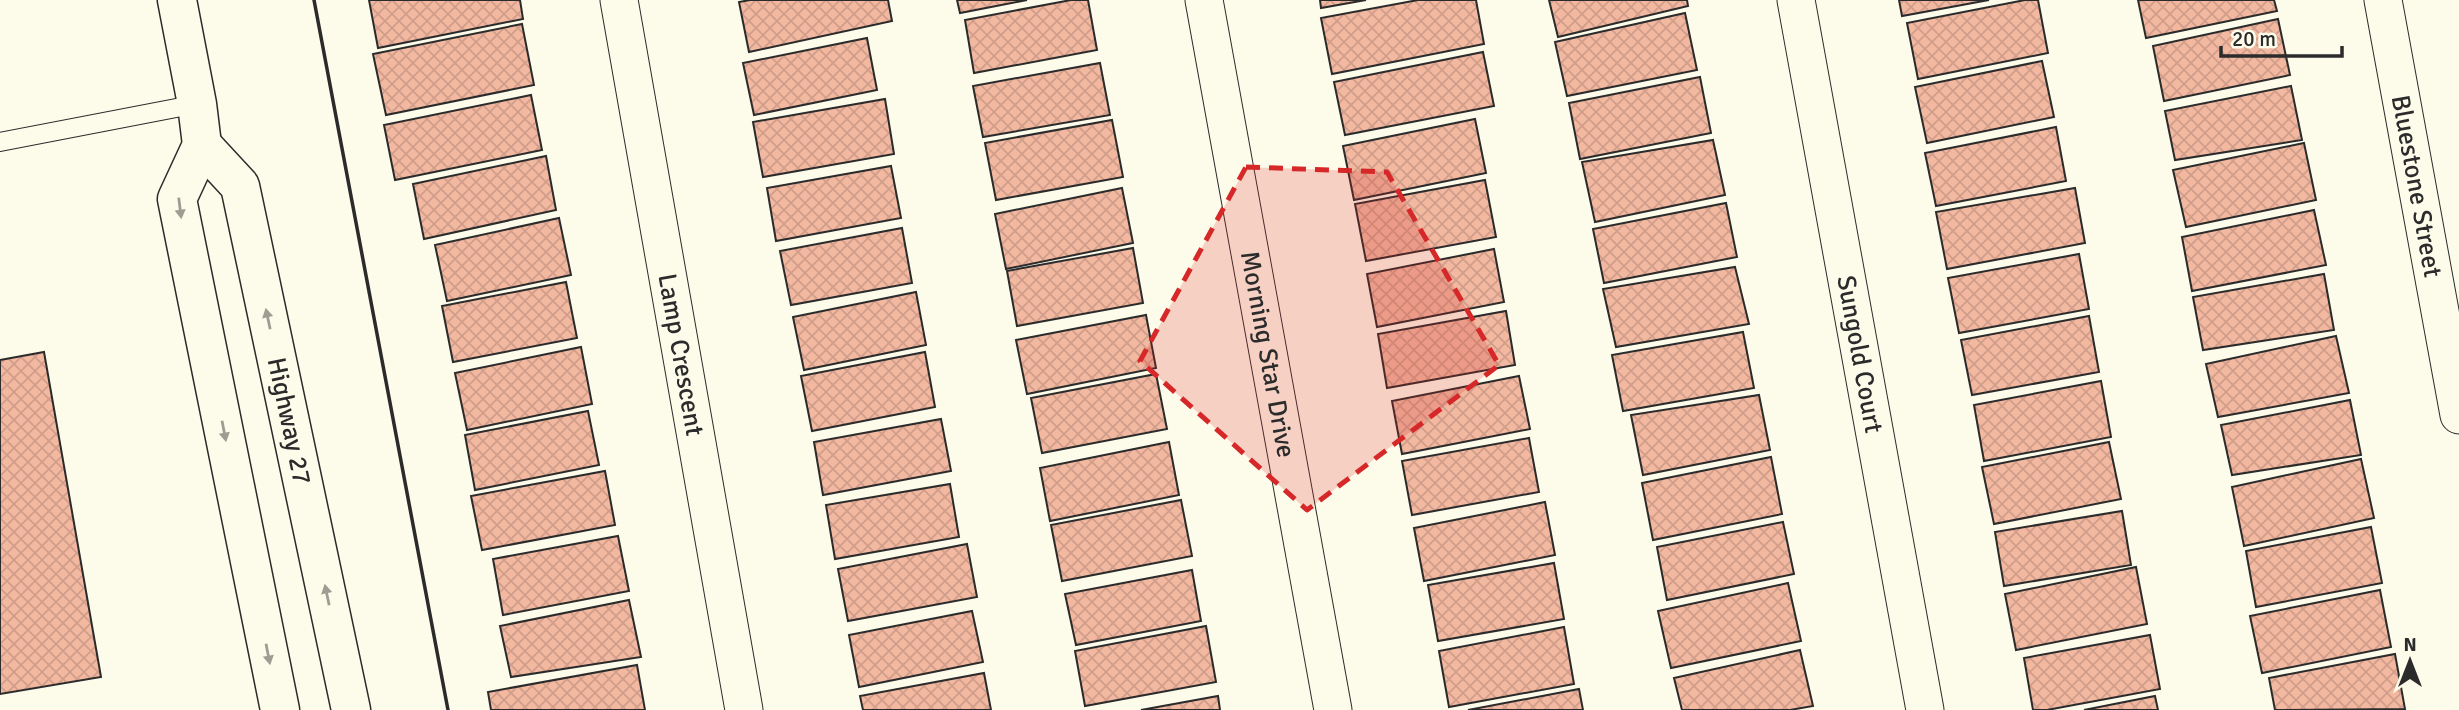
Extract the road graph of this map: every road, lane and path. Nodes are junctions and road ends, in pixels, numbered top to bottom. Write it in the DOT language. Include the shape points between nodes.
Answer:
graph roads {
  1 [pos="177,0"];
  2 [pos="619,0"];
  3 [pos="1205,0"];
  4 [pos="1796,0"];
  5 [pos="2383,0"];
  6 [pos="197,104"];
  7 [pos="0,142"];
  8 [pos="202,145"];
  9 [pos="2459,415"];
  10 [pos="277,709"];
  11 [pos="351,710"];
  12 [pos="744,710"];
  13 [pos="1333,710"];
  14 [pos="1925,710"];
  1 -- 6 [label="main road"];
  2 -- 12 [label="street, Lamp Crescent"];
  3 -- 13 [label="street, Morning Star Drive"];
  4 -- 14 [label="street, Sungold Court"];
  5 -- 9 [label="street, Bluestone Street"];
  6 -- 7 [label="lane"];
  6 -- 8 [label="main road"];
  8 -- 10 [label="main road, one-way" via="177,199"];
  11 -- 8 [label="main road, Highway 27, one-way" via="240,186"];
}
